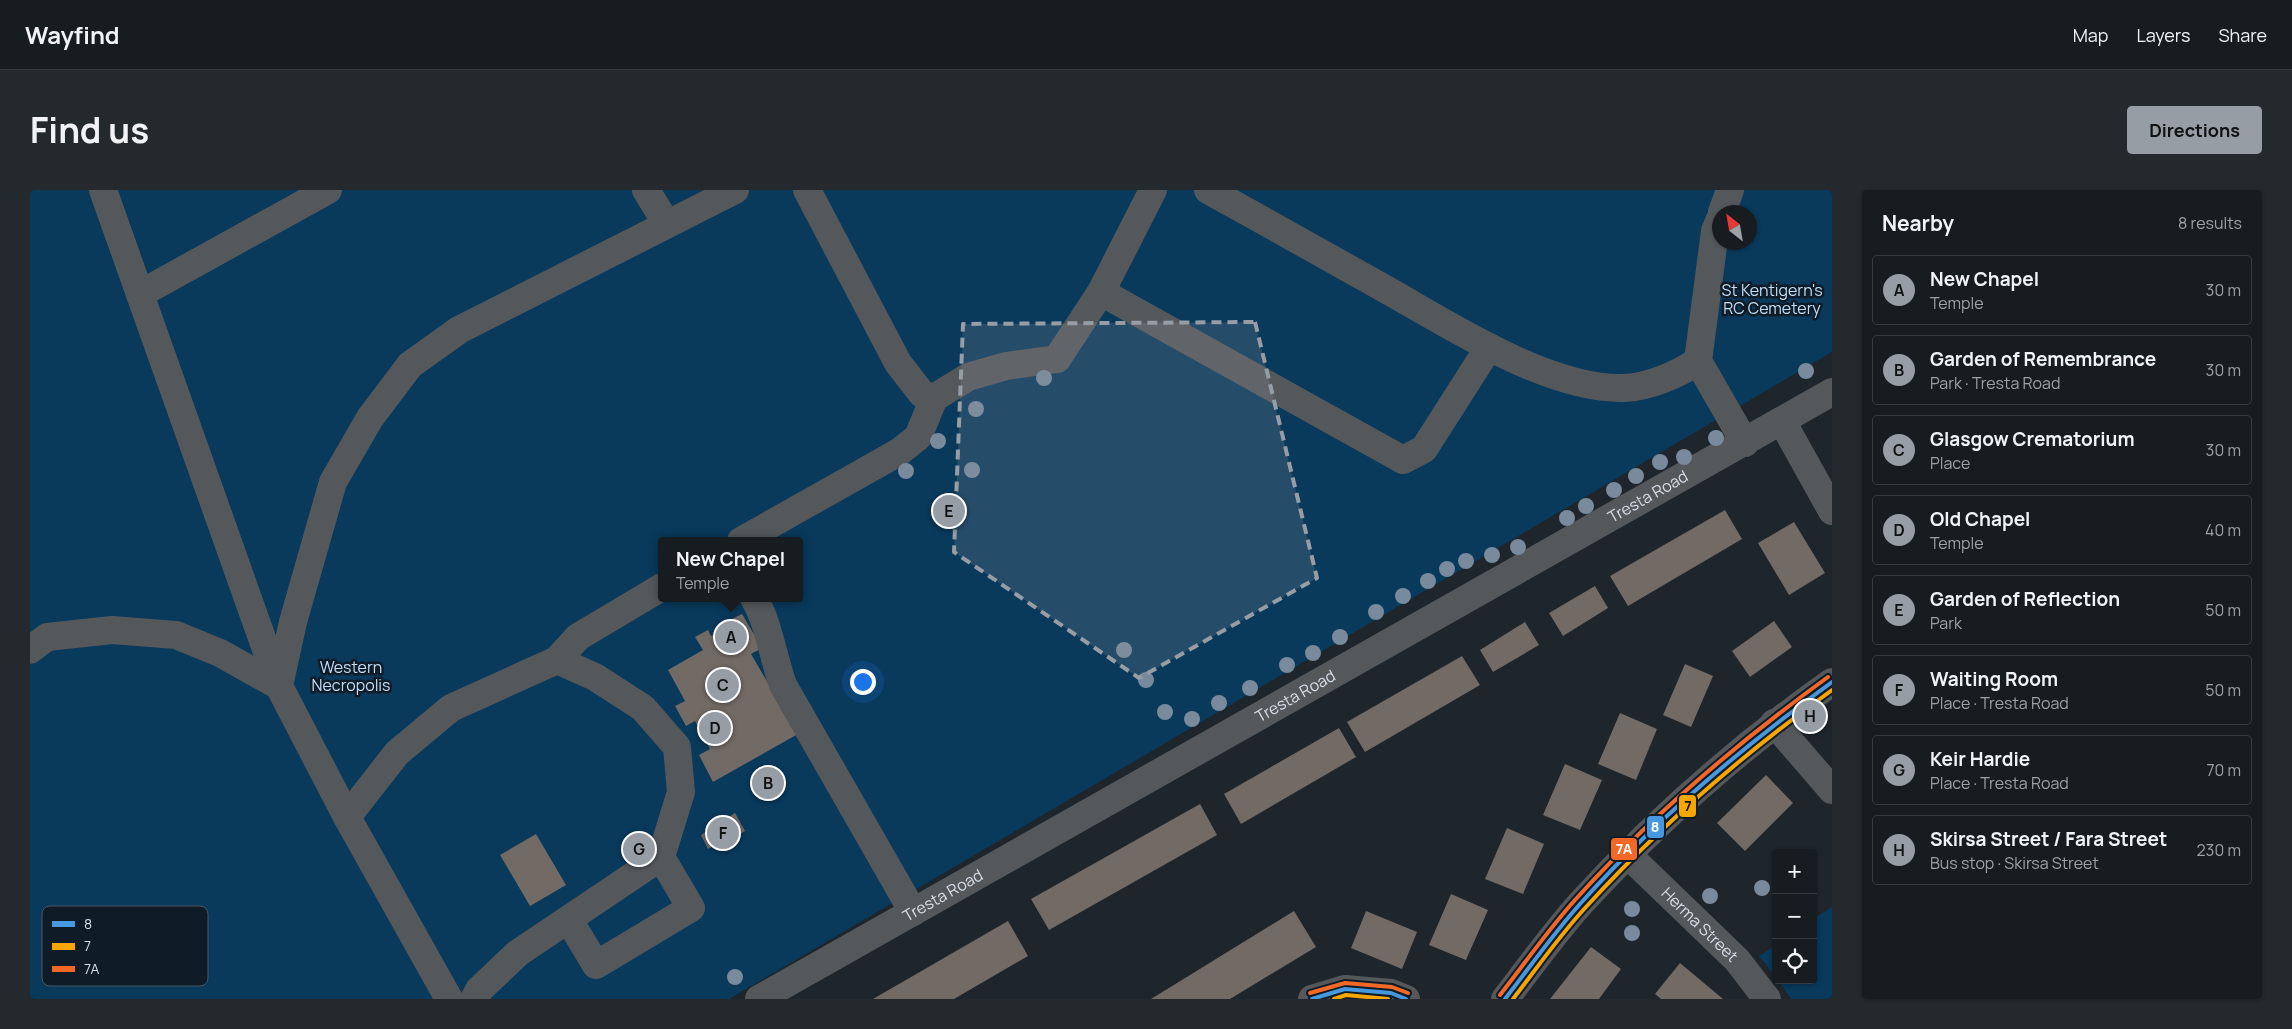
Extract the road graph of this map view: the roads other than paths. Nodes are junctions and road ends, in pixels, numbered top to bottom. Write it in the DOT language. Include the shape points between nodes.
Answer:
graph roads {
  1 [pos="103,190"];
  2 [pos="328,190"];
  3 [pos="646,190"];
  4 [pos="735,190"];
  5 [pos="807,190"];
  6 [pos="1153,190"];
  7 [pos="1208,190"];
  8 [pos="1730,190"];
  9 [pos="1725,205"];
  10 [pos="666,224"];
  11 [pos="1713,250"];
  12 [pos="1101,292"];
  13 [pos="140,294"];
  14 [pos="1489,347"];
  15 [pos="1698,361"];
  16 [pos="1832,392"];
  17 [pos="934,398"];
  18 [pos="1782,422"];
  19 [pos="1745,443"];
  20 [pos="1832,511"];
  21 [pos="748,537"];
  22 [pos="658,589"];
  23 [pos="756,602"];
  24 [pos="36,640"];
  25 [pos="557,660"];
  26 [pos="1832,682"];
  27 [pos="279,686"];
  28 [pos="1774,724"];
  29 [pos="1832,790"];
  30 [pos="347,817"];
  31 [pos="1628,855"];
  32 [pos="661,857"];
  33 [pos="913,912"];
  34 [pos="569,920"];
  35 [pos="449,999"];
  36 [pos="474,999"];
  37 [pos="759,999"];
  38 [pos="1312,999"];
  39 [pos="1406,999"];
  40 [pos="1505,999"];
  41 [pos="1767,999"];
  1 -- 13 [label="street"];
  2 -- 13 [label="street"];
  3 -- 10 [label="street"];
  4 -- 10 [label="street"];
  5 -- 17 [label="street" via="898,364 922,394"];
  6 -- 12 [label="street"];
  7 -- 14 [label="street"];
  8 -- 9 [label="street"];
  10 -- 27 [label="street" via="459,330 410,365 370,418 333,482"];
  11 -- 15 [label="street"];
  12 -- 14 [label="street" via="1403,460 1424,449"];
  12 -- 17 [label="street" via="1057,359 1006,366 968,377"];
  13 -- 27 [label="street"];
  14 -- 15 [label="street" via="1554,375 1624,388 1674,376"];
  15 -- 19 [label="street"];
  16 -- 18 [label="street, Tresta Road"];
  17 -- 21 [label="street" via="918,437 899,452"];
  18 -- 19 [label="street, Tresta Road"];
  18 -- 20 [label="street"];
  19 -- 33 [label="street, Tresta Road"];
  22 -- 25 [label="street" via="578,637"];
  23 -- 33 [label="street" via="767,628 783,685"];
  24 -- 27 [label="street" via="112,630 176,635 220,653"];
  25 -- 30 [label="street" via="451,708 396,752"];
  25 -- 32 [label="street" via="594,677 644,708 677,747 681,792"];
  26 -- 28 [label="street"];
  27 -- 30 [label="street"];
  28 -- 29 [label="street"];
  28 -- 31 [label="street" via="1672,811"];
  30 -- 35 [label="street"];
  31 -- 40 [label="street" via="1580,904"];
  31 -- 41 [label="street, Herma Street" via="1737,960"];
  32 -- 34 [label="street"];
  32 -- 34 [label="street" via="691,908 596,964"];
  33 -- 37 [label="street, Tresta Road"];
  34 -- 36 [label="street" via="518,953 479,990"];
  38 -- 39 [label="street" via="1345,989 1391,993"];
}
